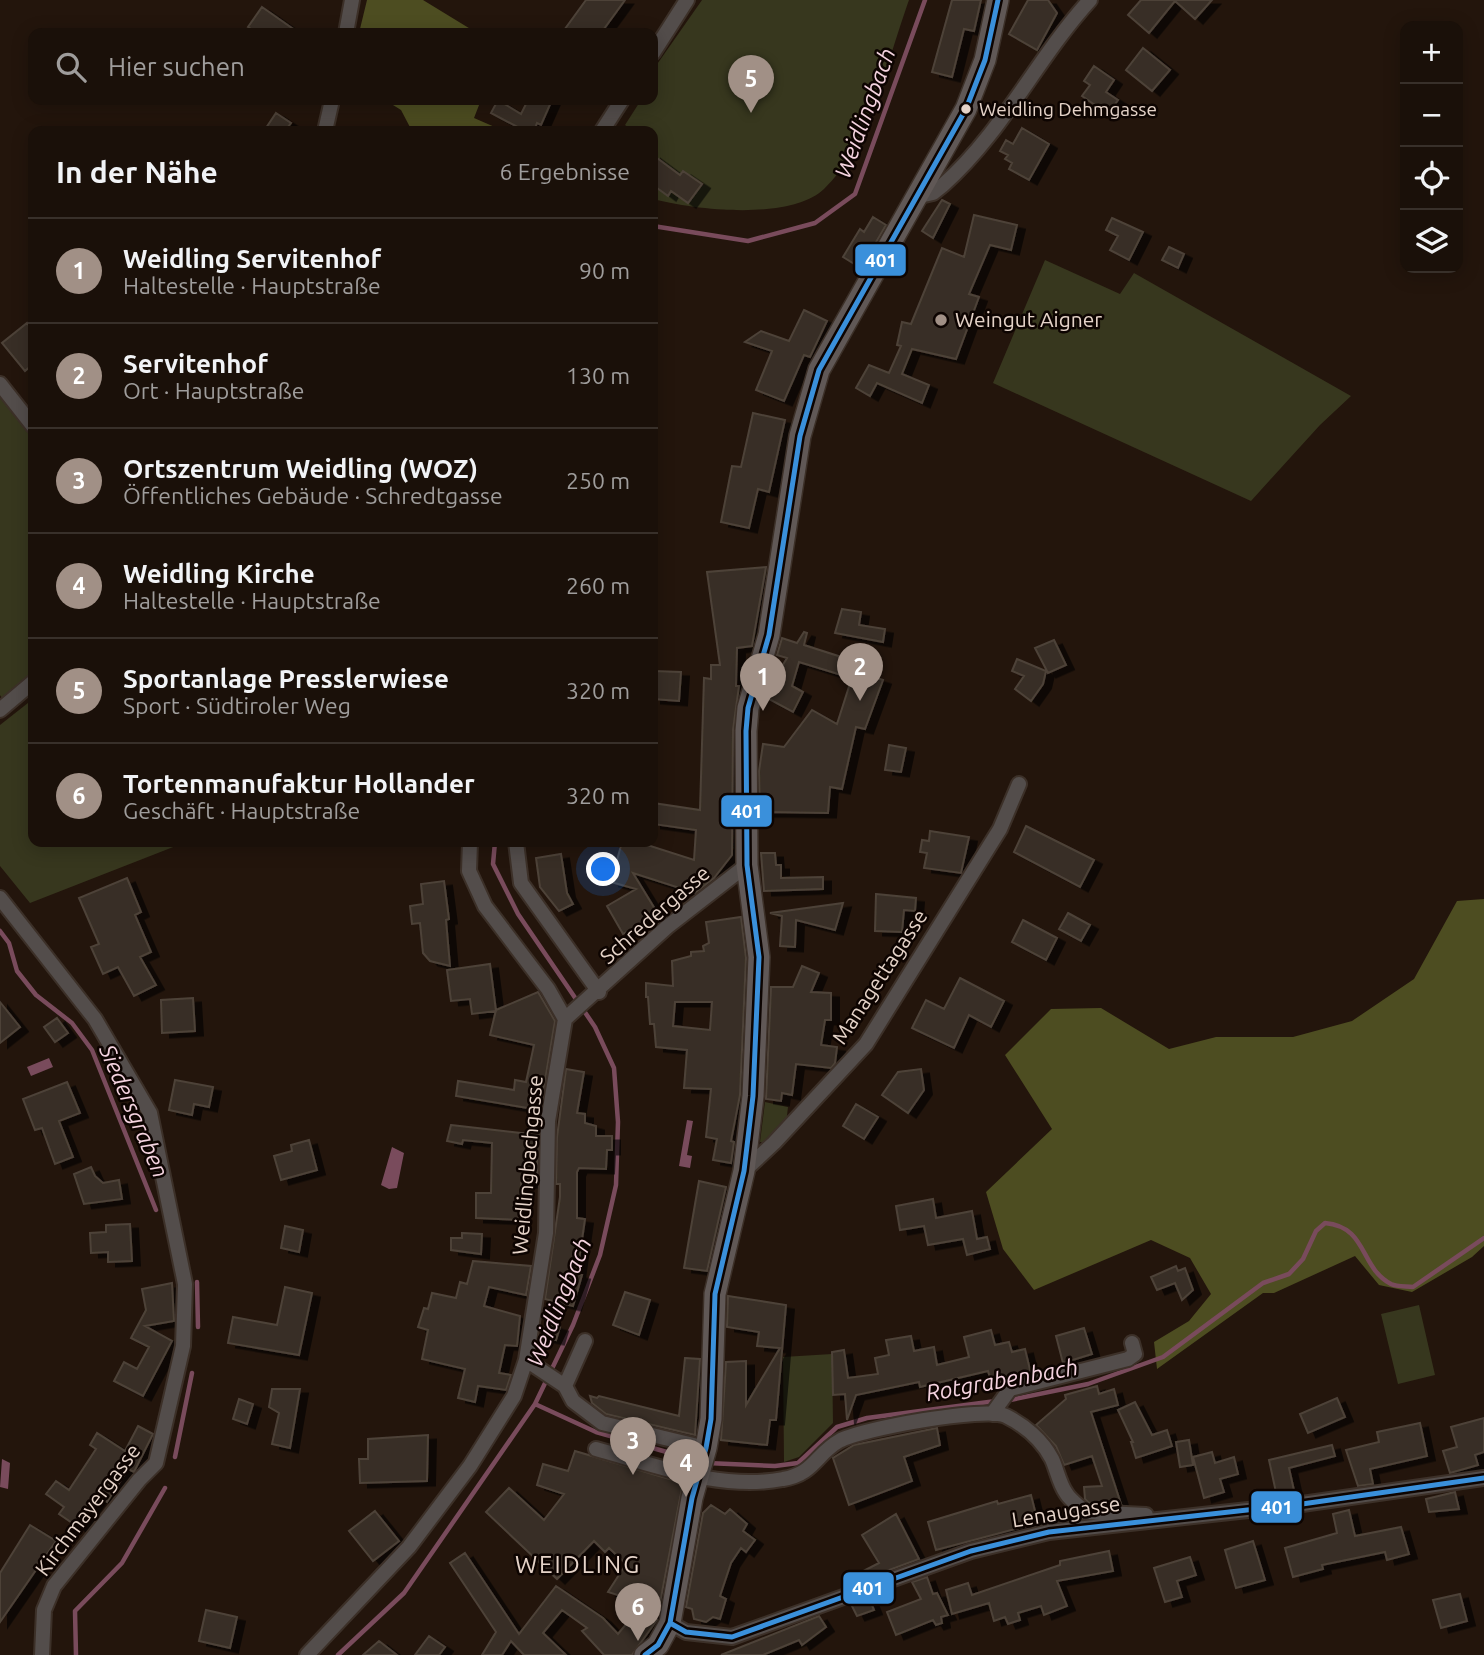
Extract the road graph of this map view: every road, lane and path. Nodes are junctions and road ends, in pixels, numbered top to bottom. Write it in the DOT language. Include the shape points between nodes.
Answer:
graph roads {
  1 [pos="352,0"];
  2 [pos="687,0"];
  3 [pos="998,0"];
  4 [pos="1090,0"];
  5 [pos="347,28"];
  6 [pos="658,45"];
  7 [pos="331,105"];
  8 [pos="619,105"];
  9 [pos="326,126"];
  10 [pos="605,126"];
  11 [pos="915,197"];
  12 [pos="0,384"];
  13 [pos="28,420"];
  14 [pos="28,686"];
  15 [pos="0,710"];
  16 [pos="1019,784"];
  17 [pos="470,847"];
  18 [pos="517,847"];
  19 [pos="747,865"];
  20 [pos="0,898"];
  21 [pos="595,995"];
  22 [pos="570,1015"];
  23 [pos="744,1171"];
  24 [pos="584,1341"];
  25 [pos="1132,1343"];
  26 [pos="526,1360"];
  27 [pos="561,1383"];
  28 [pos="992,1414"];
  29 [pos="596,1449"];
  30 [pos="702,1462"];
  31 [pos="1484,1478"];
  32 [pos="1153,1521"];
  33 [pos="670,1623"];
  34 [pos="648,1654"];
  35 [pos="42,1655"];
  36 [pos="307,1655"];
  1 -- 5 [label="street"];
  2 -- 6 [label="street"];
  3 -- 11 [label="main road" via="985,60 966,109"];
  4 -- 11 [label="street" via="1068,24 996,128 933,193"];
  7 -- 9 [label="street"];
  8 -- 10 [label="street"];
  11 -- 19 [label="main road" via="830,349 810,395 769,635 748,708"];
  12 -- 13 [label="street"];
  14 -- 15 [label="street"];
  16 -- 23 [label="street, Managettagasse" via="1000,829 866,1044"];
  17 -- 22 [label="street" via="469,871 485,906"];
  18 -- 21 [label="street" via="521,883"];
  19 -- 21 [label="street, Schredergasse" via="667,927"];
  19 -- 23 [label="main road" via="759,957 753,1096"];
  20 -- 35 [label="street, Kirchmayergasse" via="95,1019 150,1114 186,1284 183,1346 156,1463 54,1586 44,1610"];
  21 -- 22 [label="street, Schredergasse"];
  22 -- 26 [label="street, Weidlingbachgasse" via="548,1121 546,1233"];
  23 -- 30 [label="main road" via="715,1294 711,1419"];
  24 -- 27 [label="street"];
  25 -- 28 [label="street" via="1135,1354 1128,1359 1010,1389"];
  26 -- 27 [label="street"];
  26 -- 36 [label="street, Weidlingbachgasse" via="514,1396 470,1466 409,1547"];
  27 -- 30 [label="street" via="573,1401 602,1423"];
  28 -- 30 [label="street" via="860,1433 839,1441 811,1469 786,1479 752,1481"];
  28 -- 32 [label="street" via="1003,1414 1034,1434 1051,1458 1066,1493 1085,1512 1105,1516 1142,1513"];
  29 -- 30 [label="street"];
  30 -- 33 [label="main road"];
  31 -- 32 [label="street, Lenaugasse"];
  32 -- 33 [label="street, Lenaugasse" via="1049,1532 971,1551 732,1637 686,1632"];
  33 -- 34 [label="main road"];
}
